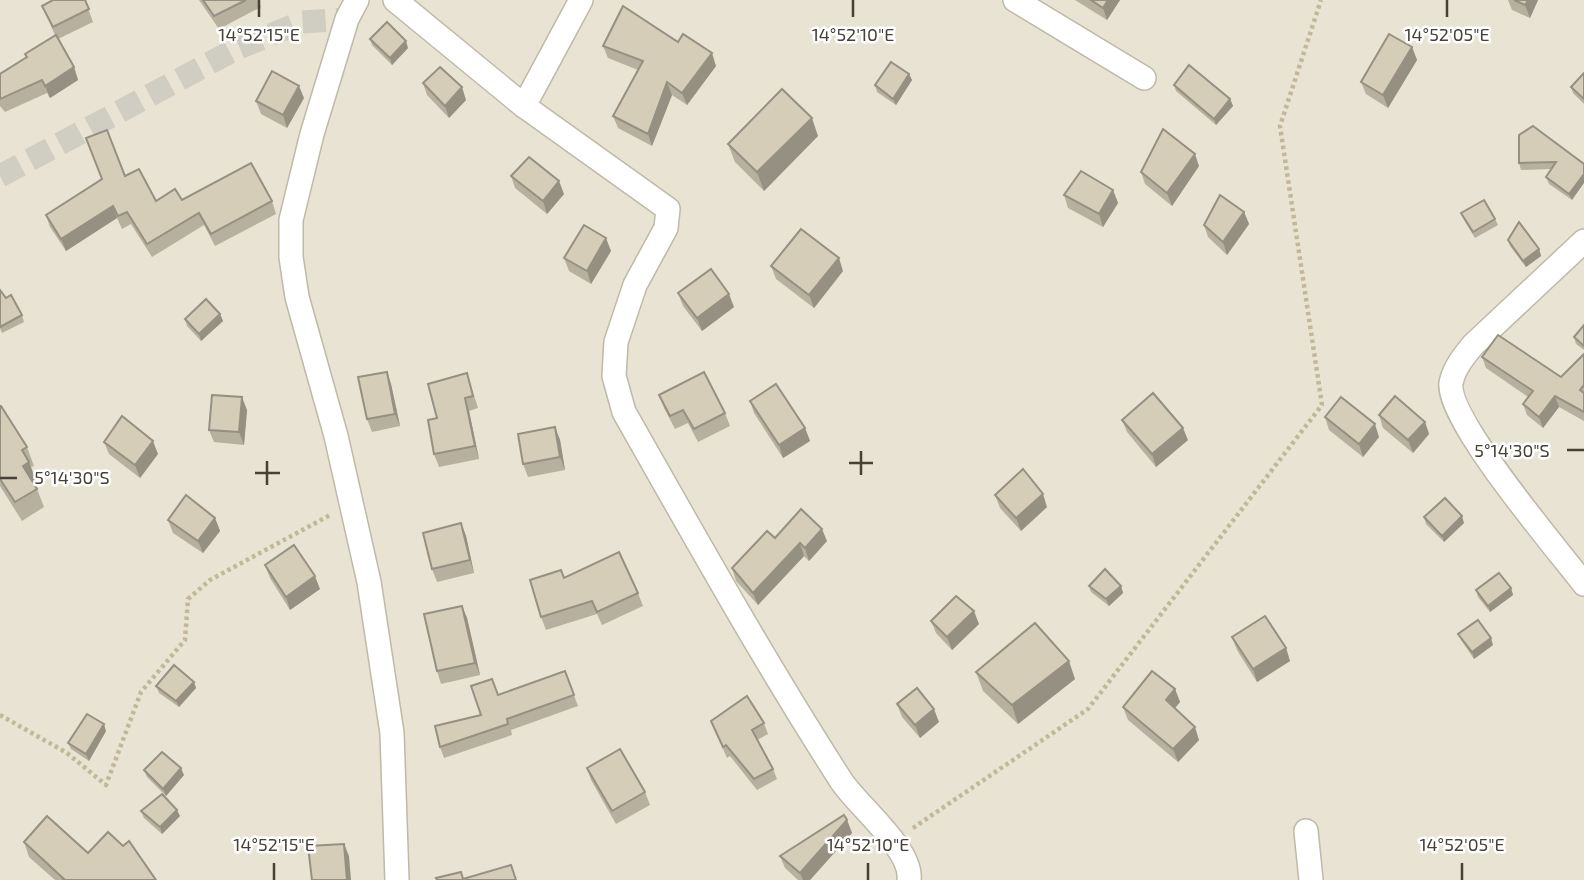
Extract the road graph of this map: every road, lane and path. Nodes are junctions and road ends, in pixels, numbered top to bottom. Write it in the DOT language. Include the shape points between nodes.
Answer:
graph roads {
  1 [pos="357,0"];
  2 [pos="395,0"];
  3 [pos="581,0"];
  4 [pos="1016,0"];
  5 [pos="1321,0"];
  6 [pos="1144,78"];
  7 [pos="524,106"];
  8 [pos="1584,241"];
  9 [pos="351,503"];
  10 [pos="1584,584"];
  11 [pos="0,715"];
  12 [pos="1306,831"];
  13 [pos="894,841"];
  14 [pos="397,880"];
  15 [pos="909,880"];
  16 [pos="1311,880"];
  1 -- 9 [label="street" via="347,19 291,220 297,297"];
  2 -- 7 [label="street"];
  3 -- 7 [label="street"];
  4 -- 6 [label="street"];
  5 -- 13 [label="path" via="1280,126 1322,405 1088,709"];
  7 -- 13 [label="street" via="668,209 666,228 635,285 616,342 614,376 624,412 776,679 854,799"];
  8 -- 10 [label="street" via="1473,345 1451,384 1457,410 1478,444"];
  9 -- 11 [label="path" via="210,580 188,599 185,640 141,691 106,785 67,753"];
  9 -- 14 [label="street" via="369,582 392,733"];
  12 -- 16 [label="street"];
  13 -- 15 [label="street" via="910,870"];
}
